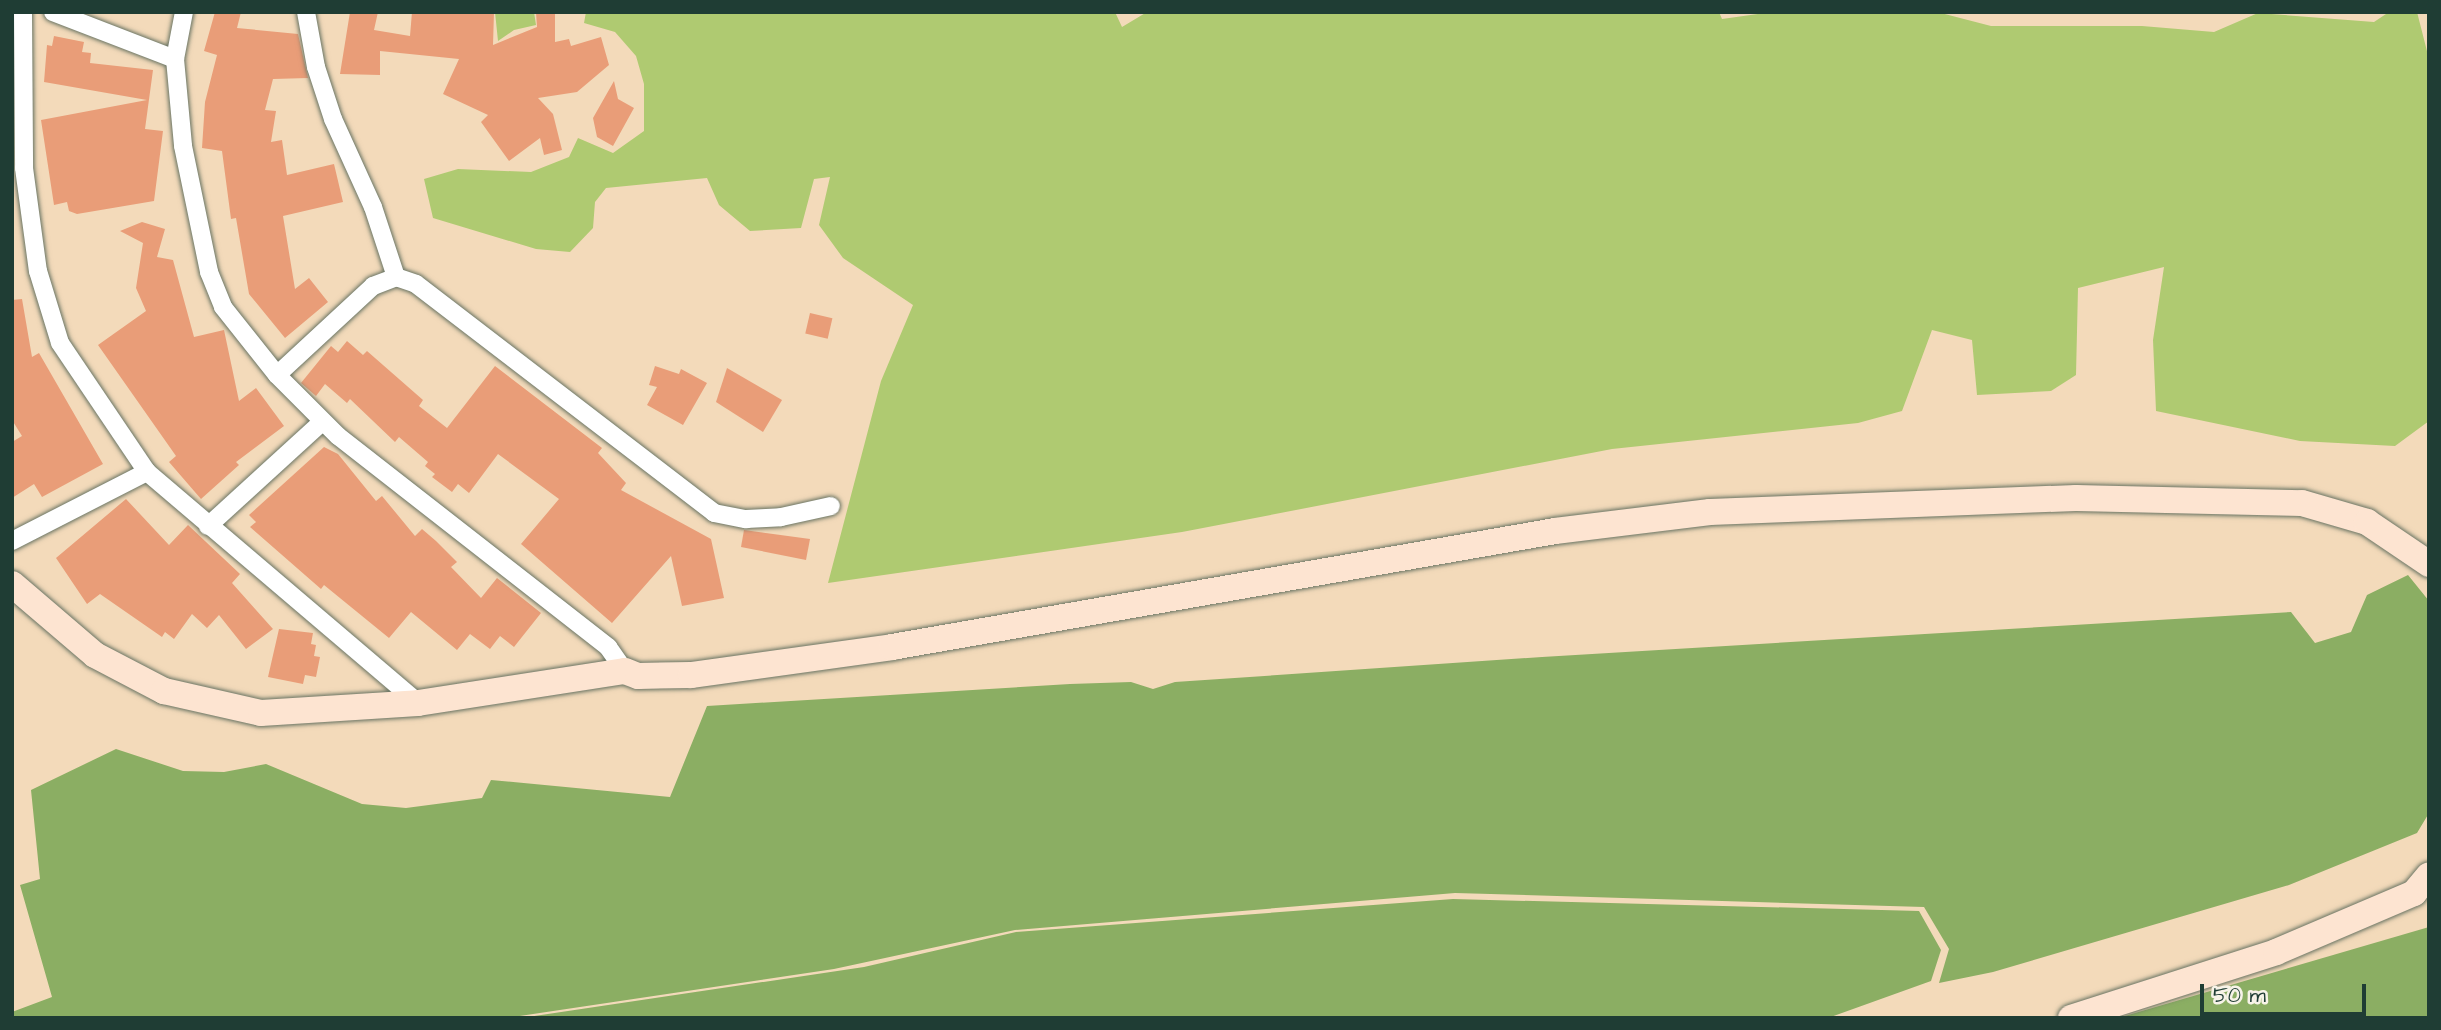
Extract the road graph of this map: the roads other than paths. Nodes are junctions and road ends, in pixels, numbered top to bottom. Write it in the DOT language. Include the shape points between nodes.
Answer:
graph roads {
  1 [pos="23,12"];
  2 [pos="53,12"];
  3 [pos="184,12"];
  4 [pos="306,12"];
  5 [pos="175,59"];
  6 [pos="396,276"];
  7 [pos="277,375"];
  8 [pos="322,422"];
  9 [pos="147,472"];
  10 [pos="831,506"];
  11 [pos="208,526"];
  12 [pos="12,541"];
  13 [pos="2429,564"];
  14 [pos="12,584"];
  15 [pos="625,671"];
  16 [pos="418,703"];
  17 [pos="2429,875"];
  18 [pos="2071,1018"];
  1 -- 9 [label="street" via="24,168 38,271 60,343"];
  2 -- 5 [label="street"];
  3 -- 5 [label="street"];
  4 -- 6 [label="street" via="316,67 333,119 373,207"];
  5 -- 7 [label="street" via="183,146 209,272 223,307"];
  6 -- 7 [label="street" via="373,286"];
  6 -- 10 [label="street" via="416,284 714,513 746,519 781,517"];
  7 -- 8 [label="street"];
  8 -- 11 [label="street"];
  8 -- 15 [label="street" via="608,647"];
  9 -- 11 [label="street"];
  9 -- 12 [label="street"];
  11 -- 16 [label="street"];
  13 -- 15 [label="main road" via="2367,522 2302,503 2076,498 1710,512 1555,531 892,647 691,675 638,676"];
  14 -- 16 [label="main road" via="95,655 164,691 261,713"];
  15 -- 16 [label="main road"];
  17 -- 18 [label="main road" via="2414,893 2276,952"];
}
